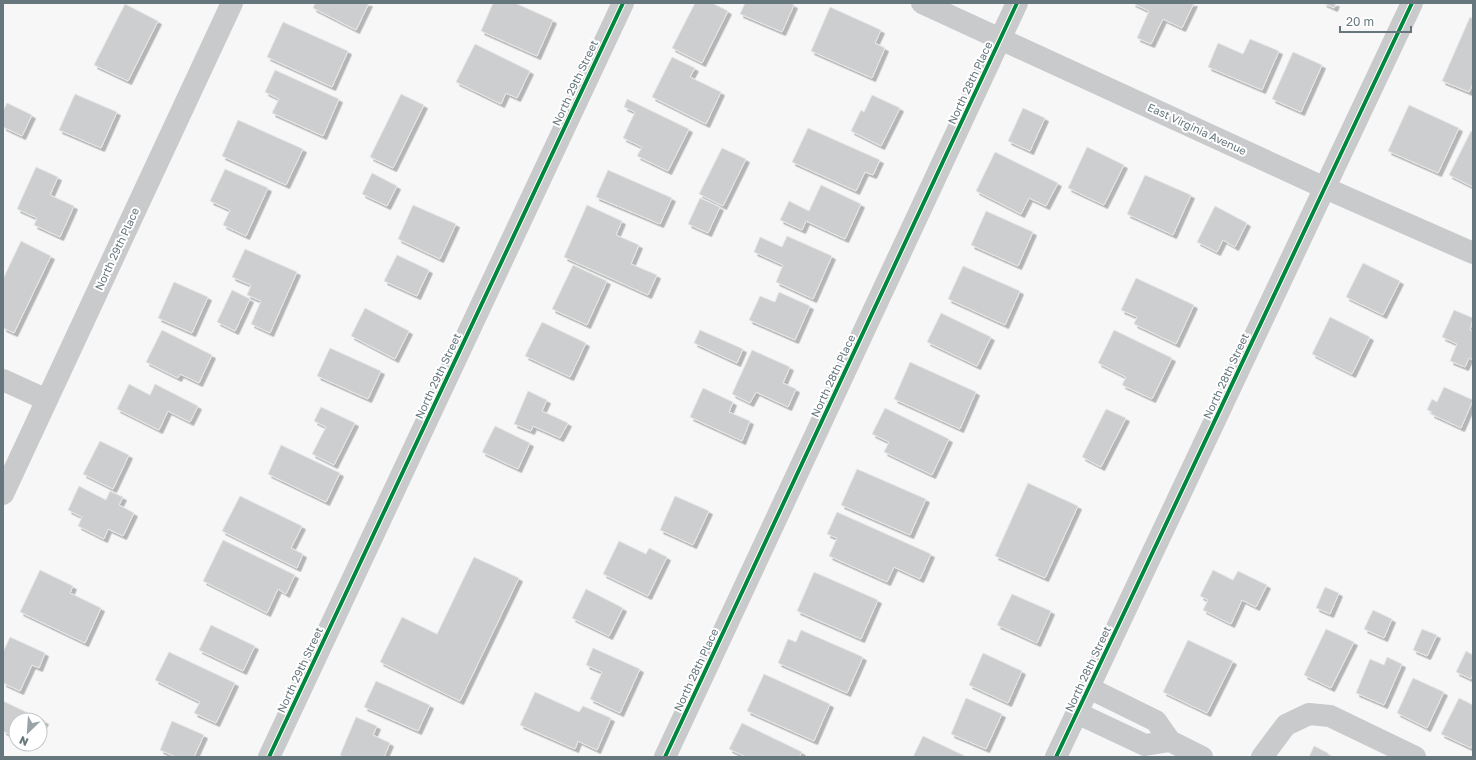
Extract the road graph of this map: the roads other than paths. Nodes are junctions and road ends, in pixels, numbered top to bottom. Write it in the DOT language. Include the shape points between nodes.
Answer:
graph roads {
  1 [pos="232,3"];
  2 [pos="622,3"];
  3 [pos="922,3"];
  4 [pos="1017,3"];
  5 [pos="1412,3"];
  6 [pos="1000,39"];
  7 [pos="1325,188"];
  8 [pos="1473,253"];
  9 [pos="3,380"];
  10 [pos="47,400"];
  11 [pos="3,494"];
  12 [pos="1089,688"];
  13 [pos="1077,713"];
  14 [pos="1170,741"];
  15 [pos="269,757"];
  16 [pos="665,757"];
  17 [pos="1056,757"];
  18 [pos="1202,757"];
  19 [pos="1262,757"];
  20 [pos="1415,757"];
  1 -- 10 [label="street, North 29th Place"];
  2 -- 15 [label="street, North 29th Street"];
  3 -- 6 [label="street, East Virginia Avenue"];
  4 -- 6 [label="street, North 28th Place"];
  5 -- 7 [label="street, North 28th Street"];
  6 -- 7 [label="street, East Virginia Avenue"];
  6 -- 16 [label="street, North 28th Place"];
  7 -- 8 [label="street, East Virginia Avenue"];
  7 -- 12 [label="street, North 28th Street"];
  9 -- 10 [label="street"];
  10 -- 11 [label="street, North 29th Place"];
  12 -- 13 [label="street, North 28th Street"];
  12 -- 14 [label="street" via="1156,721"];
  13 -- 14 [label="street" via="1145,745"];
  13 -- 17 [label="street, North 28th Street"];
  14 -- 18 [label="street"];
  19 -- 20 [label="street" via="1286,725 1309,714 1330,716"];
}
